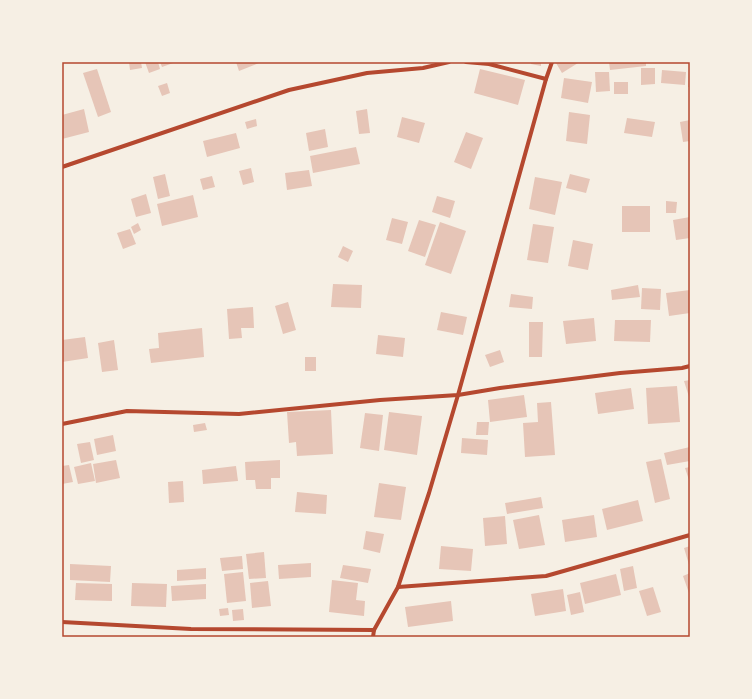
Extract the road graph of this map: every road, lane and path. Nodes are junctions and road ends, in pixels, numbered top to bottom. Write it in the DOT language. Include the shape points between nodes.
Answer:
graph roads {
  1 [pos="449,62"];
  2 [pos="466,62"];
  3 [pos="552,62"];
  4 [pos="546,80"];
  5 [pos="62,168"];
  6 [pos="690,366"];
  7 [pos="458,395"];
  8 [pos="62,424"];
  9 [pos="690,535"];
  10 [pos="398,586"];
  11 [pos="62,622"];
  12 [pos="374,630"];
  13 [pos="373,637"];
  1 -- 5 [label="street" via="423,68 367,73 289,90"];
  2 -- 4 [label="street" via="489,64"];
  3 -- 4 [label="street"];
  4 -- 7 [label="street"];
  6 -- 7 [label="street"];
  7 -- 8 [label="street" via="239,414 127,411"];
  7 -- 10 [label="street"];
  9 -- 10 [label="street" via="546,576"];
  10 -- 12 [label="street"];
  11 -- 12 [label="street" via="191,630"];
  12 -- 13 [label="street"];
}
